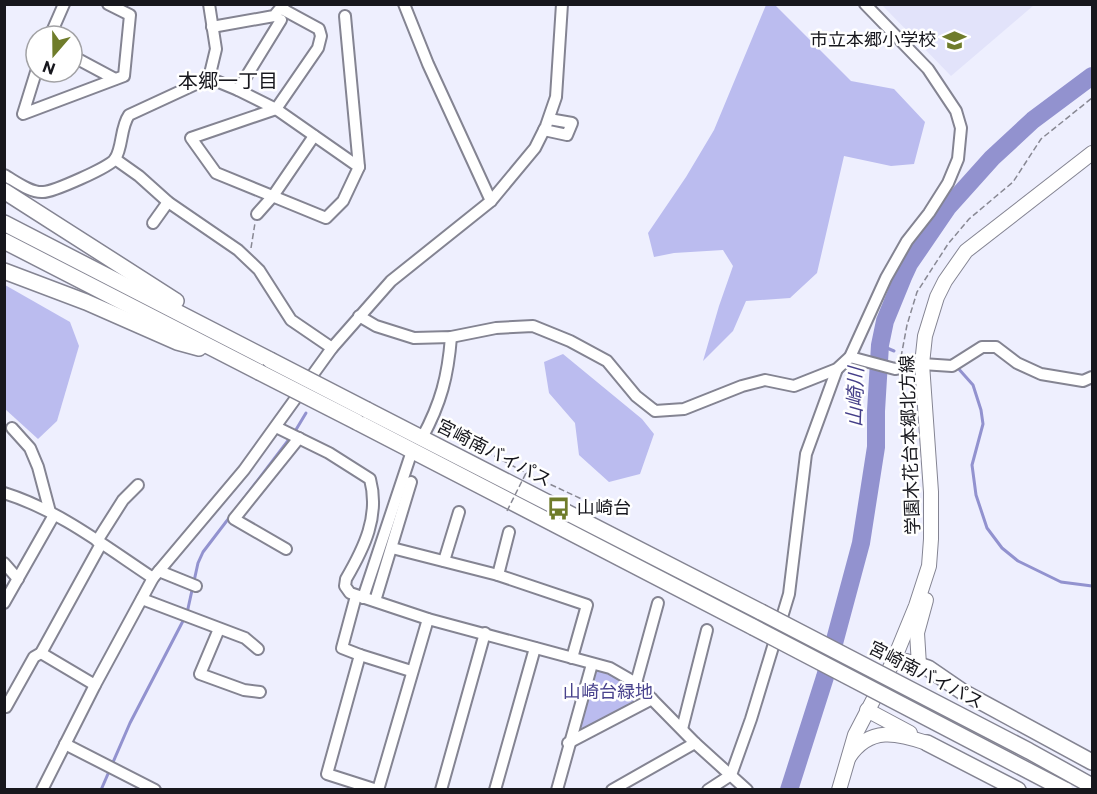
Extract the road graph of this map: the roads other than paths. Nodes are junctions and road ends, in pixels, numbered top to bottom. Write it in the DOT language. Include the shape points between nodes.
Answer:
graph roads {
  1 [pos="64,4"];
  2 [pos="108,4"];
  3 [pos="209,4"];
  4 [pos="404,4"];
  5 [pos="562,4"];
  6 [pos="864,4"];
  7 [pos="283,12"];
  8 [pos="345,16"];
  9 [pos="55,24"];
  10 [pos="212,27"];
  11 [pos="84,62"];
  12 [pos="209,78"];
  13 [pos="115,79"];
  14 [pos="32,84"];
  15 [pos="238,90"];
  16 [pos="276,109"];
  17 [pos="314,136"];
  18 [pos="1092,153"];
  19 [pos="115,159"];
  20 [pos="359,167"];
  21 [pos="4,175"];
  22 [pos="4,191"];
  23 [pos="273,196"];
  24 [pos="491,201"];
  25 [pos="168,202"];
  26 [pos="257,214"];
  27 [pos="4,223"];
  28 [pos="153,223"];
  29 [pos="4,241"];
  30 [pos="251,249"];
  31 [pos="251,262"];
  32 [pos="4,271"];
  33 [pos="359,316"];
  34 [pos="451,337"];
  35 [pos="239,344"];
  36 [pos="332,348"];
  37 [pos="231,357"];
  38 [pos="850,357"];
  39 [pos="922,364"];
  40 [pos="837,369"];
  41 [pos="1092,377"];
  42 [pos="362,416"];
  43 [pos="276,427"];
  44 [pos="12,428"];
  45 [pos="299,438"];
  46 [pos="422,438"];
  47 [pos="412,451"];
  48 [pos="411,482"];
  49 [pos="138,485"];
  50 [pos="4,493"];
  51 [pos="459,512"];
  52 [pos="52,513"];
  53 [pos="509,532"];
  54 [pos="99,542"];
  55 [pos="393,548"];
  56 [pos="286,549"];
  57 [pos="444,561"];
  58 [pos="4,563"];
  59 [pos="929,566"];
  60 [pos="156,575"];
  61 [pos="498,576"];
  62 [pos="18,579"];
  63 [pos="194,585"];
  64 [pos="359,597"];
  65 [pos="142,599"];
  66 [pos="375,601"];
  67 [pos="4,603"];
  68 [pos="658,603"];
  69 [pos="428,619"];
  70 [pos="219,629"];
  71 [pos="707,630"];
  72 [pos="485,633"];
  73 [pos="535,648"];
  74 [pos="258,650"];
  75 [pos="41,653"];
  76 [pos="360,655"];
  77 [pos="572,658"];
  78 [pos="893,662"];
  79 [pos="592,664"];
  80 [pos="919,665"];
  81 [pos="411,671"];
  82 [pos="636,683"];
  83 [pos="95,685"];
  84 [pos="260,692"];
  85 [pos="652,699"];
  86 [pos="4,706"];
  87 [pos="867,710"];
  88 [pos="682,729"];
  89 [pos="568,743"];
  90 [pos="695,743"];
  91 [pos="927,743"];
  92 [pos="65,744"];
  93 [pos="1092,762"];
  94 [pos="845,764"];
  95 [pos="730,775"];
  96 [pos="1092,786"];
  97 [pos="42,789"];
  98 [pos="155,789"];
  99 [pos="377,789"];
  100 [pos="441,789"];
  101 [pos="495,789"];
  102 [pos="557,789"];
  103 [pos="612,789"];
  104 [pos="708,789"];
  105 [pos="747,789"];
  106 [pos="838,789"];
  107 [pos="1018,789"];
  108 [pos="1065,789"];
  1 -- 9 [label="street"];
  2 -- 13 [label="street" via="130,15 124,76"];
  3 -- 10 [label="street"];
  4 -- 24 [label="street"];
  5 -- 24 [label="street" via="556,97 547,124 535,148"];
  6 -- 38 [label="street" via="928,69 956,111 961,128 958,159 948,183 886,278"];
  7 -- 10 [label="street"];
  7 -- 15 [label="street"];
  7 -- 16 [label="street" via="319,29 321,36 318,48"];
  8 -- 20 [label="street"];
  10 -- 12 [label="street" via="216,49"];
  11 -- 13 [label="street"];
  12 -- 15 [label="street"];
  12 -- 19 [label="street" via="129,115"];
  13 -- 14 [label="street" via="23,114"];
  15 -- 16 [label="street"];
  16 -- 17 [label="street"];
  16 -- 23 [label="street" via="191,138 216,173"];
  17 -- 20 [label="street"];
  17 -- 23 [label="street"];
  18 -- 39 [label="main road, 学園木花台本郷北方線" via="966,251 937,297 925,336"];
  19 -- 21 [label="street" via="80,179 43,192"];
  19 -- 25 [label="street"];
  20 -- 23 [label="street" via="343,201 326,218"];
  22 -- 35 [label="highway" via="211,322"];
  23 -- 26 [label="street"];
  24 -- 33 [label="street" via="391,281"];
  25 -- 28 [label="street"];
  25 -- 31 [label="street"];
  27 -- 35 [label="highway, 宮崎南バイパス"];
  29 -- 37 [label="highway, 宮崎南バイパス"];
  30 -- 31 [label="street"];
  31 -- 36 [label="street" via="291,320"];
  32 -- 37 [label="highway" via="177,342"];
  33 -- 34 [label="street" via="414,338"];
  33 -- 36 [label="street"];
  34 -- 40 [label="street" via="533,326 570,340 607,361 636,396 655,411 684,409 765,380 794,386"];
  34 -- 46 [label="street" via="440,401"];
  35 -- 42 [label="highway, 宮崎南バイパス, bridge"];
  36 -- 43 [label="street"];
  37 -- 42 [label="highway, 宮崎南バイパス, bridge"];
  38 -- 39 [label="street" via="897,369"];
  38 -- 40 [label="street"];
  39 -- 41 [label="street" via="952,366 982,347 996,347 1041,374 1083,381"];
  39 -- 59 [label="main road, 学園木花台本郷北方線" via="931,492"];
  40 -- 95 [label="street" via="806,454 789,594"];
  42 -- 46 [label="highway, 宮崎南バイパス"];
  42 -- 47 [label="highway, 宮崎南バイパス"];
  43 -- 45 [label="street"];
  43 -- 60 [label="street"];
  44 -- 52 [label="street" via="30,448"];
  45 -- 56 [label="street" via="234,519"];
  45 -- 64 [label="street" via="370,479 373,492 368,538 345,586"];
  46 -- 96 [label="highway, 宮崎南バイパス, bridge"];
  47 -- 64 [label="street"];
  47 -- 108 [label="highway, 宮崎南バイパス, bridge"];
  48 -- 55 [label="street"];
  49 -- 54 [label="street" via="123,500"];
  50 -- 52 [label="street"];
  51 -- 57 [label="street"];
  52 -- 54 [label="street"];
  52 -- 62 [label="street"];
  53 -- 61 [label="street"];
  54 -- 60 [label="street"];
  54 -- 75 [label="street"];
  55 -- 57 [label="street"];
  55 -- 66 [label="street"];
  57 -- 61 [label="street"];
  58 -- 62 [label="street"];
  59 -- 78 [label="main road, 学園木花台本郷北方線"];
  59 -- 80 [label="main road" via="932,582 917,633"];
  60 -- 63 [label="street"];
  60 -- 65 [label="street"];
  61 -- 77 [label="street" via="587,604"];
  62 -- 67 [label="street"];
  64 -- 66 [label="street"];
  64 -- 76 [label="street" via="342,648"];
  65 -- 70 [label="street"];
  65 -- 83 [label="street"];
  66 -- 69 [label="street"];
  68 -- 82 [label="street"];
  69 -- 72 [label="street"];
  69 -- 81 [label="street"];
  70 -- 74 [label="street" via="245,638"];
  70 -- 84 [label="street" via="200,674"];
  71 -- 88 [label="street"];
  72 -- 73 [label="street"];
  72 -- 100 [label="street"];
  73 -- 77 [label="street"];
  73 -- 101 [label="street"];
  75 -- 83 [label="street"];
  75 -- 86 [label="street" via="34,657"];
  76 -- 81 [label="street"];
  76 -- 99 [label="street" via="327,774"];
  77 -- 79 [label="street"];
  78 -- 80 [label="main road"];
  78 -- 87 [label="main road, 学園木花台本郷北方線"];
  79 -- 82 [label="street" via="610,668"];
  79 -- 89 [label="street"];
  80 -- 93 [label="highway"];
  81 -- 99 [label="street"];
  82 -- 85 [label="street"];
  83 -- 92 [label="street"];
  85 -- 88 [label="street"];
  85 -- 89 [label="street"];
  87 -- 91 [label="main road"];
  87 -- 94 [label="main road, 学園木花台本郷北方線"];
  88 -- 90 [label="street"];
  89 -- 102 [label="street"];
  90 -- 95 [label="street"];
  90 -- 103 [label="street"];
  91 -- 94 [label="main road" via="904,735 878,735 855,749"];
  91 -- 107 [label="highway"];
  92 -- 97 [label="street"];
  92 -- 98 [label="street"];
  94 -- 106 [label="main road, 学園木花台本郷北方線"];
  95 -- 104 [label="street"];
  95 -- 105 [label="street"];
}
